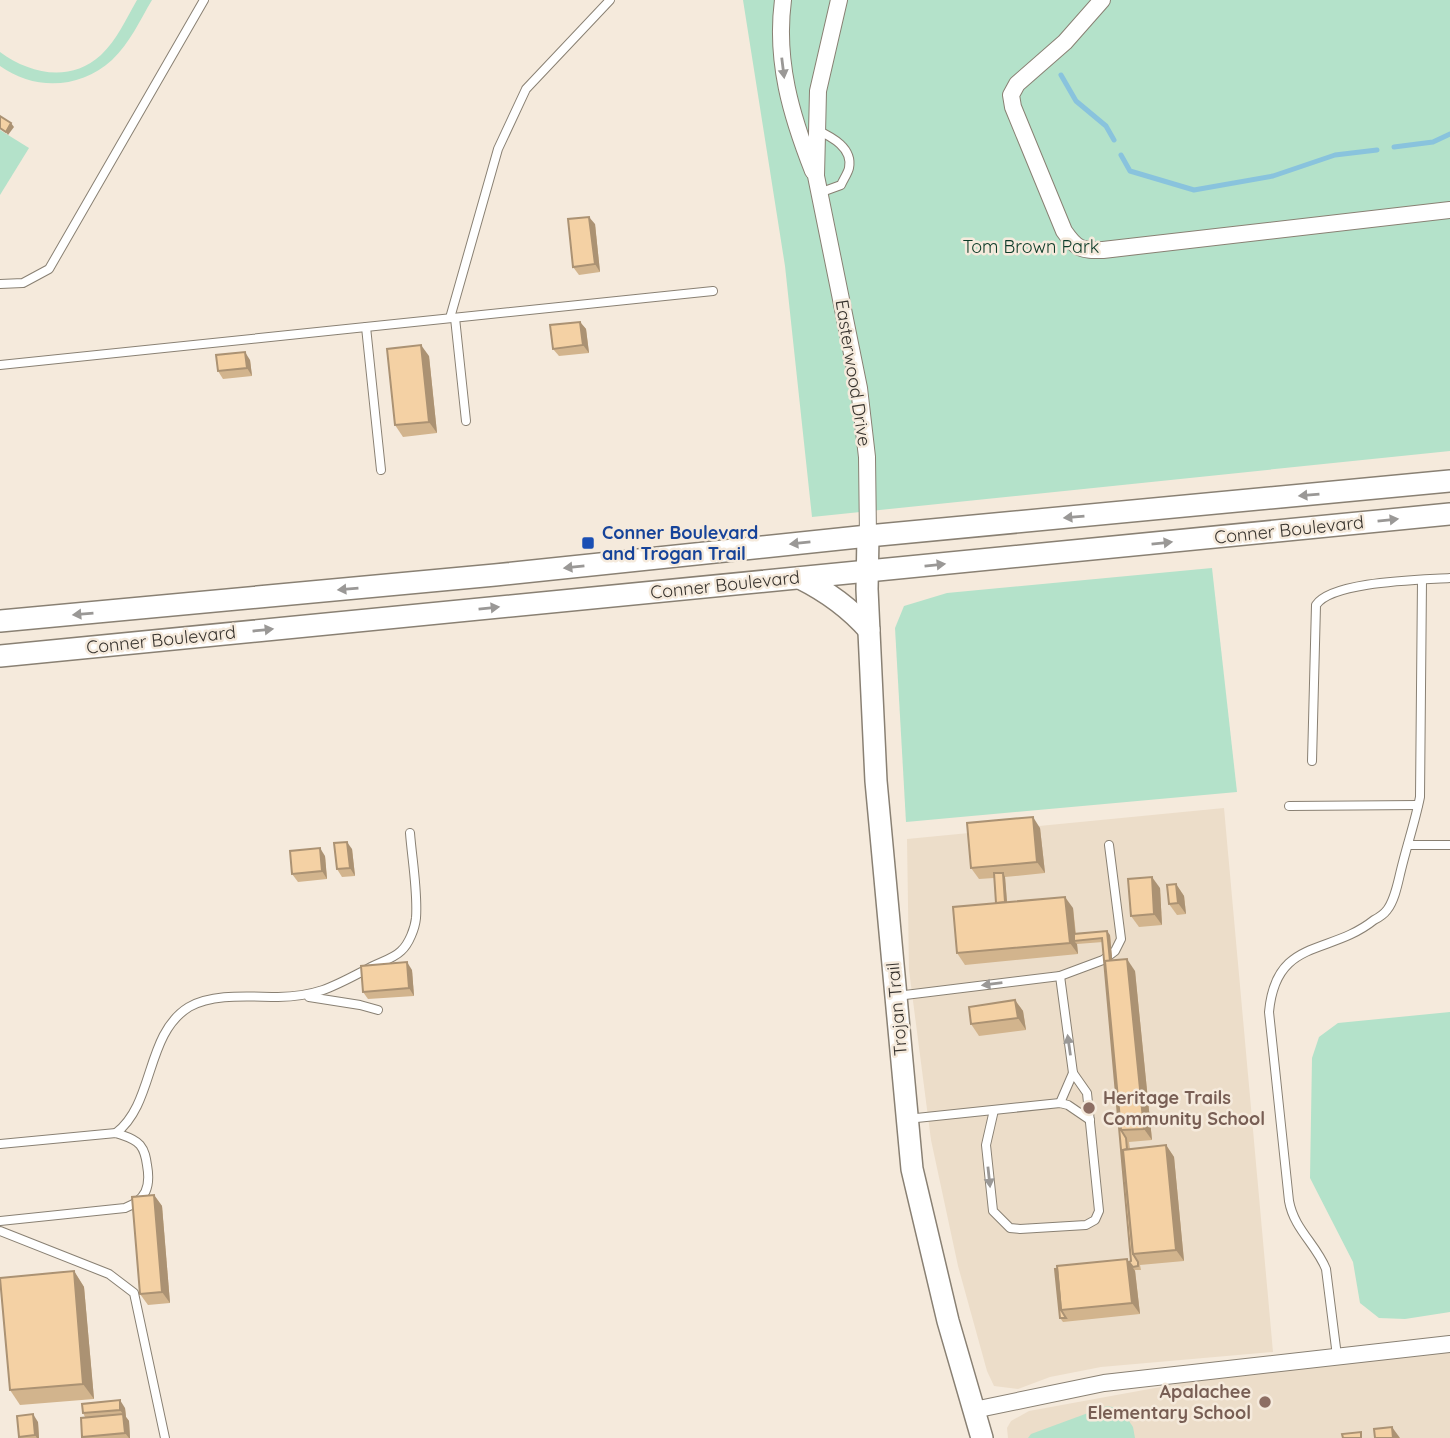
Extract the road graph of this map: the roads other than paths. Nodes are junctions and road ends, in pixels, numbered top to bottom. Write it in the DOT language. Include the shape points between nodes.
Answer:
graph roads {
  1 [pos="204,0"];
  2 [pos="610,0"];
  3 [pos="783,0"];
  4 [pos="839,0"];
  5 [pos="1102,0"];
  6 [pos="817,130"];
  7 [pos="817,182"];
  8 [pos="1450,210"];
  9 [pos="0,284"];
  10 [pos="713,291"];
  11 [pos="452,318"];
  12 [pos="366,327"];
  13 [pos="0,366"];
  14 [pos="466,421"];
  15 [pos="381,470"];
  16 [pos="1450,481"];
  17 [pos="1450,514"];
  18 [pos="868,536"];
  19 [pos="867,571"];
  20 [pos="800,578"];
  21 [pos="1450,578"];
  22 [pos="1422,580"];
  23 [pos="0,621"];
  24 [pos="869,630"];
  25 [pos="0,656"];
  26 [pos="1312,761"];
  27 [pos="1418,805"];
  28 [pos="1290,806"];
  29 [pos="410,833"];
  30 [pos="1109,845"];
  31 [pos="1408,845"];
  32 [pos="1450,845"];
  33 [pos="1060,976"];
  34 [pos="304,996"];
  35 [pos="896,996"];
  36 [pos="378,1010"];
  37 [pos="1073,1073"];
  38 [pos="1060,1103"];
  39 [pos="994,1110"];
  40 [pos="907,1119"];
  41 [pos="1090,1121"];
  42 [pos="116,1133"];
  43 [pos="0,1144"];
  44 [pos="0,1221"];
  45 [pos="0,1231"];
  46 [pos="1450,1343"];
  47 [pos="1337,1356"];
  48 [pos="974,1410"];
  49 [pos="165,1438"];
  50 [pos="982,1438"];
  1 -- 9 [label="lane" via="49,269 23,283"];
  2 -- 11 [label="lane" via="526,89 498,149"];
  3 -- 7 [label="street, Easterwood Drive, one-way" via="782,68 788,100"];
  4 -- 6 [label="street, Easterwood Drive" via="818,91"];
  5 -- 8 [label="street" via="1011,95 1074,246 1103,250"];
  6 -- 7 [label="street, Easterwood Drive"];
  6 -- 7 [label="lane" via="836,139 848,154 849,169 841,184"];
  7 -- 18 [label="street, Easterwood Drive" via="859,388 867,457"];
  10 -- 11 [label="lane"];
  11 -- 12 [label="lane"];
  11 -- 14 [label="lane"];
  12 -- 13 [label="lane"];
  12 -- 15 [label="lane"];
  16 -- 18 [label="main road, Conner Boulevard, one-way"];
  19 -- 17 [label="main road, Conner Boulevard, one-way"];
  18 -- 19 [label="main road, Easterwood Drive"];
  18 -- 23 [label="main road, Conner Boulevard, one-way"];
  19 -- 20 [label="main road, Conner Boulevard"];
  19 -- 24 [label="main road, Trojan Trail"];
  20 -- 24 [label="main road" via="846,605"];
  25 -- 20 [label="main road, Conner Boulevard, one-way"];
  21 -- 22 [label="lane"];
  22 -- 26 [label="lane" via="1350,587 1331,593 1316,605"];
  22 -- 27 [label="lane"];
  24 -- 35 [label="main road, Trojan Trail" via="876,781"];
  27 -- 28 [label="lane"];
  27 -- 31 [label="lane"];
  29 -- 34 [label="lane" via="416,919 409,939 401,951 336,986"];
  30 -- 33 [label="lane" via="1121,939 1103,960"];
  31 -- 32 [label="lane"];
  31 -- 47 [label="lane" via="1387,910 1353,935 1293,959 1278,977 1270,998 1291,1212 1326,1269"];
  33 -- 35 [label="lane, one-way"];
  37 -- 33 [label="lane, one-way"];
  34 -- 36 [label="lane"];
  34 -- 42 [label="lane" via="223,998 188,1008 169,1029 135,1110"];
  35 -- 40 [label="main road, Trojan Trail"];
  37 -- 38 [label="lane"];
  37 -- 41 [label="lane" via="1087,1093"];
  38 -- 39 [label="lane"];
  38 -- 41 [label="lane"];
  39 -- 40 [label="lane"];
  39 -- 41 [label="lane, one-way" via="986,1145 993,1211 1010,1228 1086,1225 1095,1220 1099,1211"];
  40 -- 48 [label="main road, Trojan Trail" via="912,1169"];
  42 -- 43 [label="lane"];
  42 -- 44 [label="lane" via="132,1138 146,1153 149,1189 135,1204"];
  45 -- 49 [label="lane" via="108,1274 134,1293"];
  46 -- 47 [label="street"];
  47 -- 48 [label="street" via="1104,1383"];
  48 -- 50 [label="main road, Trojan Trail"];
}
